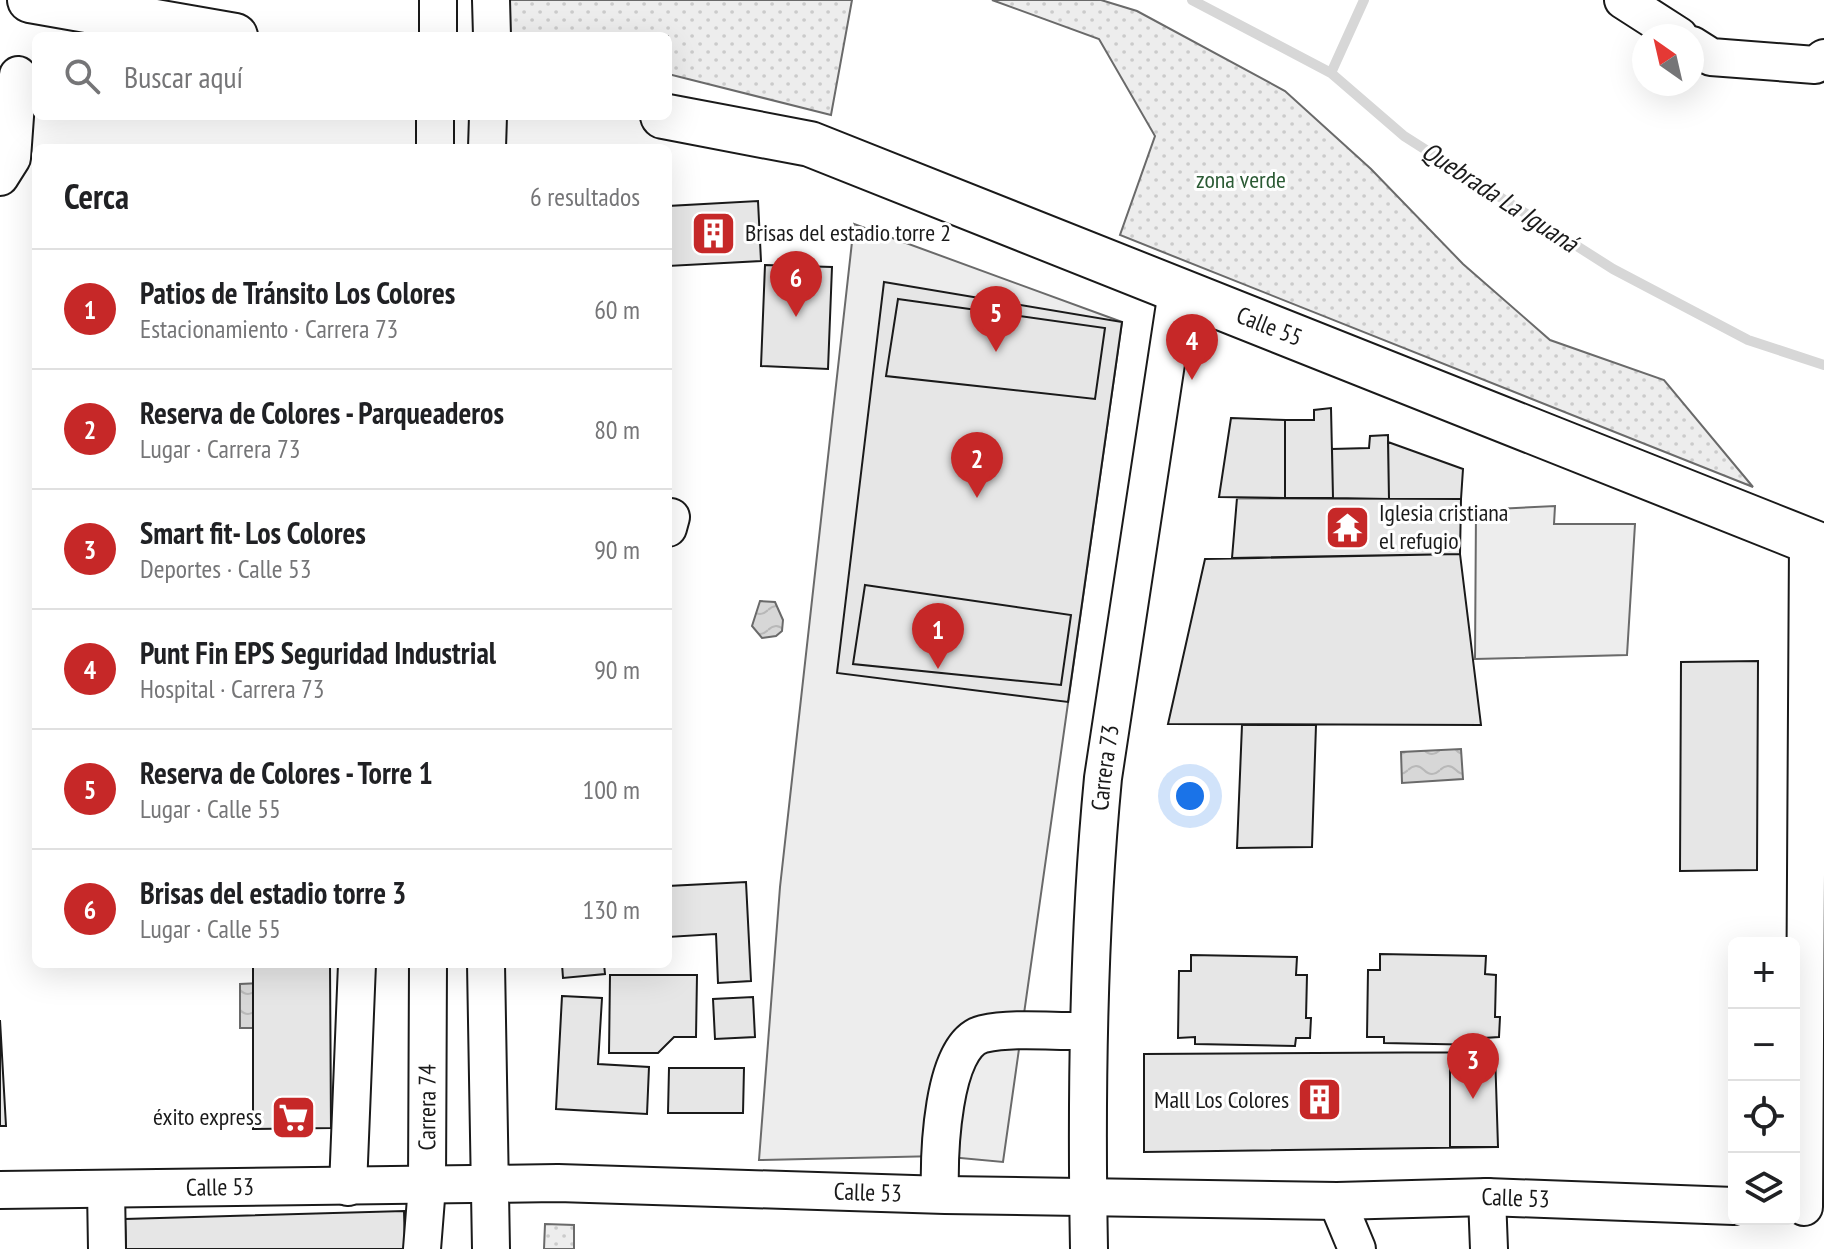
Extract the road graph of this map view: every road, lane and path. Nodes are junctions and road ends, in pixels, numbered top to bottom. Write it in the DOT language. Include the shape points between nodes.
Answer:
graph roads {
  1 [pos="30,0"];
  2 [pos="438,0"];
  3 [pos="491,0"];
  4 [pos="1623,0"];
  5 [pos="1660,24"];
  6 [pos="212,32"];
  7 [pos="438,32"];
  8 [pos="492,32"];
  9 [pos="1704,53"];
  10 [pos="1824,58"];
  11 [pos="18,75"];
  12 [pos="672,118"];
  13 [pos="435,120"];
  14 [pos="488,120"];
  15 [pos="435,144"];
  16 [pos="487,144"];
  17 [pos="0,177"];
  18 [pos="1177,291"];
  19 [pos="1816,545"];
  20 [pos="1816,882"];
  21 [pos="357,968"];
  22 [pos="428,968"];
  23 [pos="486,968"];
  24 [pos="1088,1031"];
  25 [pos="492,1184"];
  26 [pos="427,1186"];
  27 [pos="348,1187"];
  28 [pos="106,1189"];
  29 [pos="0,1190"];
  30 [pos="940,1193"];
  31 [pos="1088,1197"];
  32 [pos="1487,1197"];
  33 [pos="1337,1201"];
  34 [pos="1728,1206"];
  35 [pos="1807,1207"];
  36 [pos="107,1249"];
  37 [pos="422,1249"];
  38 [pos="491,1249"];
  39 [pos="1089,1249"];
  40 [pos="1357,1249"];
  41 [pos="1489,1249"];
  1 -- 6 [label="highway"];
  2 -- 7 [label="street"];
  3 -- 8 [label="street"];
  4 -- 5 [label="street"];
  9 -- 10 [label="street" via="1815,65"];
  11 -- 17 [label="street" via="12,158"];
  12 -- 18 [label="highway, Calle 55" via="810,144"];
  13 -- 15 [label="street"];
  14 -- 16 [label="street"];
  18 -- 19 [label="highway, Calle 55"];
  18 -- 24 [label="street, Carrera 73" via="1103,778"];
  19 -- 20 [label="street"];
  20 -- 35 [label="street"];
  21 -- 27 [label="street"];
  22 -- 26 [label="street, Carrera 74"];
  23 -- 25 [label="street"];
  24 -- 30 [label="street" via="981,1034 961,1050 940,1144"];
  24 -- 31 [label="street, Carrera 73"];
  25 -- 26 [label="street, Calle 53"];
  25 -- 30 [label="street, Calle 53"];
  25 -- 38 [label="street"];
  26 -- 27 [label="street, Calle 53"];
  26 -- 37 [label="street, Carrera 74"];
  27 -- 28 [label="street, Calle 53"];
  28 -- 29 [label="street, Calle 53"];
  28 -- 36 [label="street"];
  30 -- 31 [label="street, Calle 53"];
  31 -- 33 [label="street, Calle 53"];
  31 -- 39 [label="street, Carrera 73"];
  32 -- 33 [label="street, Calle 53"];
  32 -- 34 [label="street, Calle 53"];
  32 -- 41 [label="street"];
  33 -- 40 [label="street"];
}
